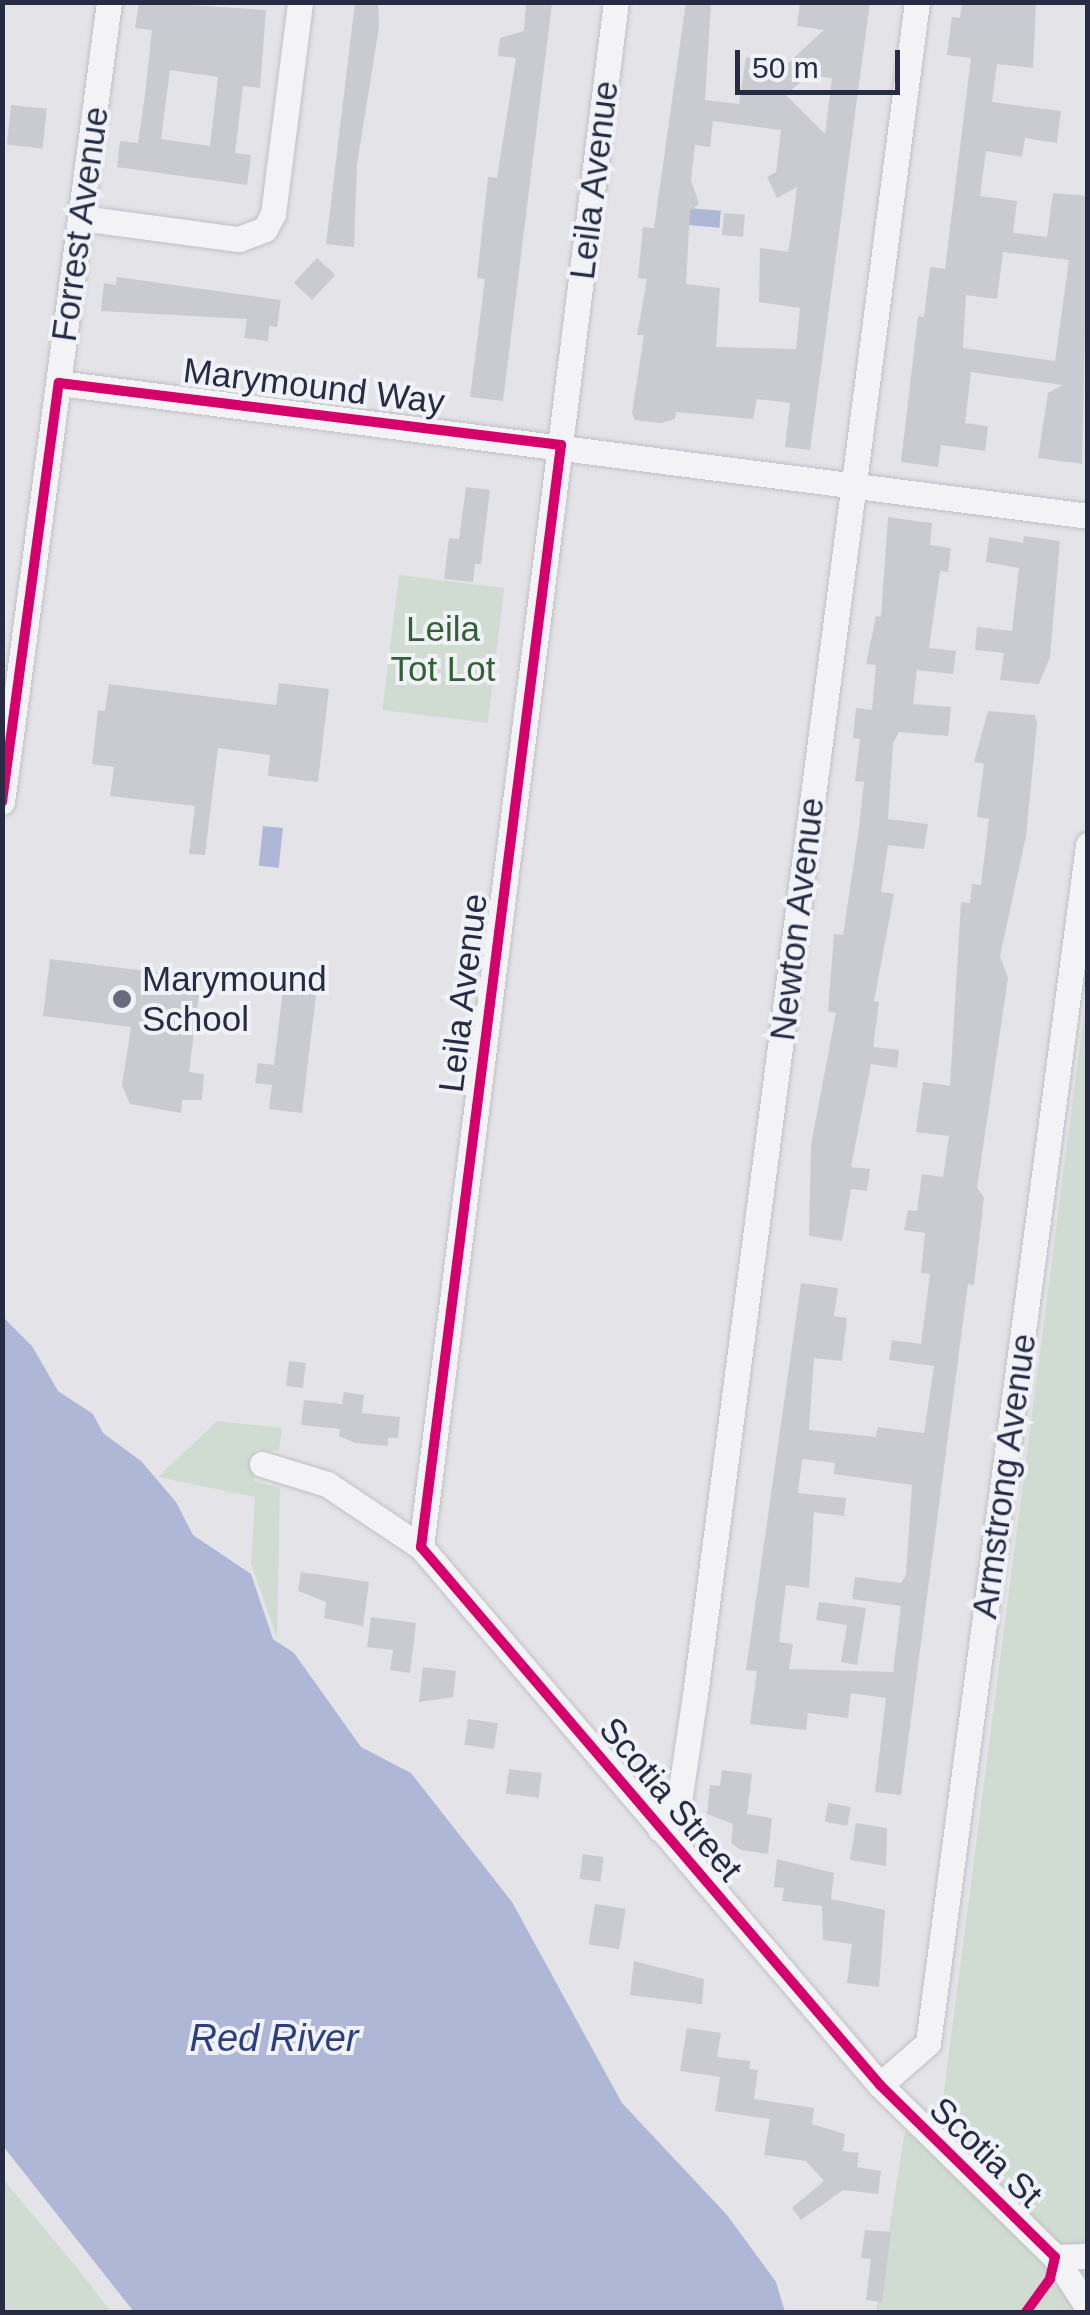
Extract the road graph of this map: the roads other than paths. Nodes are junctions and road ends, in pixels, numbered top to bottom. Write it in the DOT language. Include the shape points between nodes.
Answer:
graph roads {
  1 [pos="109,2"];
  2 [pos="300,2"];
  3 [pos="616,2"];
  4 [pos="917,2"];
  5 [pos="81,218"];
  6 [pos="59,383"];
  7 [pos="561,446"];
  8 [pos="853,484"];
  9 [pos="1088,516"];
  10 [pos="4,802"];
  11 [pos="1088,846"];
  12 [pos="262,1464"];
  13 [pos="420,1548"];
  14 [pos="660,1829"];
  15 [pos="880,2085"];
  16 [pos="1088,2256"];
  17 [pos="1055,2257"];
  18 [pos="1088,2308"];
  1 -- 5 [label="street, Forrest Avenue"];
  2 -- 5 [label="street" via="273,214 265,229 239,239"];
  3 -- 7 [label="street, Leila Avenue"];
  4 -- 8 [label="street, Newton Avenue"];
  5 -- 6 [label="street, Forrest Avenue"];
  6 -- 7 [label="street, Marymound Way"];
  6 -- 10 [label="street, Forrest Avenue"];
  7 -- 8 [label="street, Marymound Way"];
  7 -- 13 [label="street, Leila Avenue"];
  8 -- 9 [label="street, Marymound Way"];
  8 -- 14 [label="street, Newton Avenue" via="695,1695 679,1802"];
  11 -- 15 [label="street, Armstrong Avenue" via="928,2043"];
  12 -- 13 [label="street, Scotia Street" via="328,1484"];
  13 -- 14 [label="street, Scotia Street"];
  14 -- 15 [label="street, Scotia Street"];
  15 -- 17 [label="street, Scotia St"];
  16 -- 17 [label="street"];
  17 -- 18 [label="street, Scotia St"];
}
